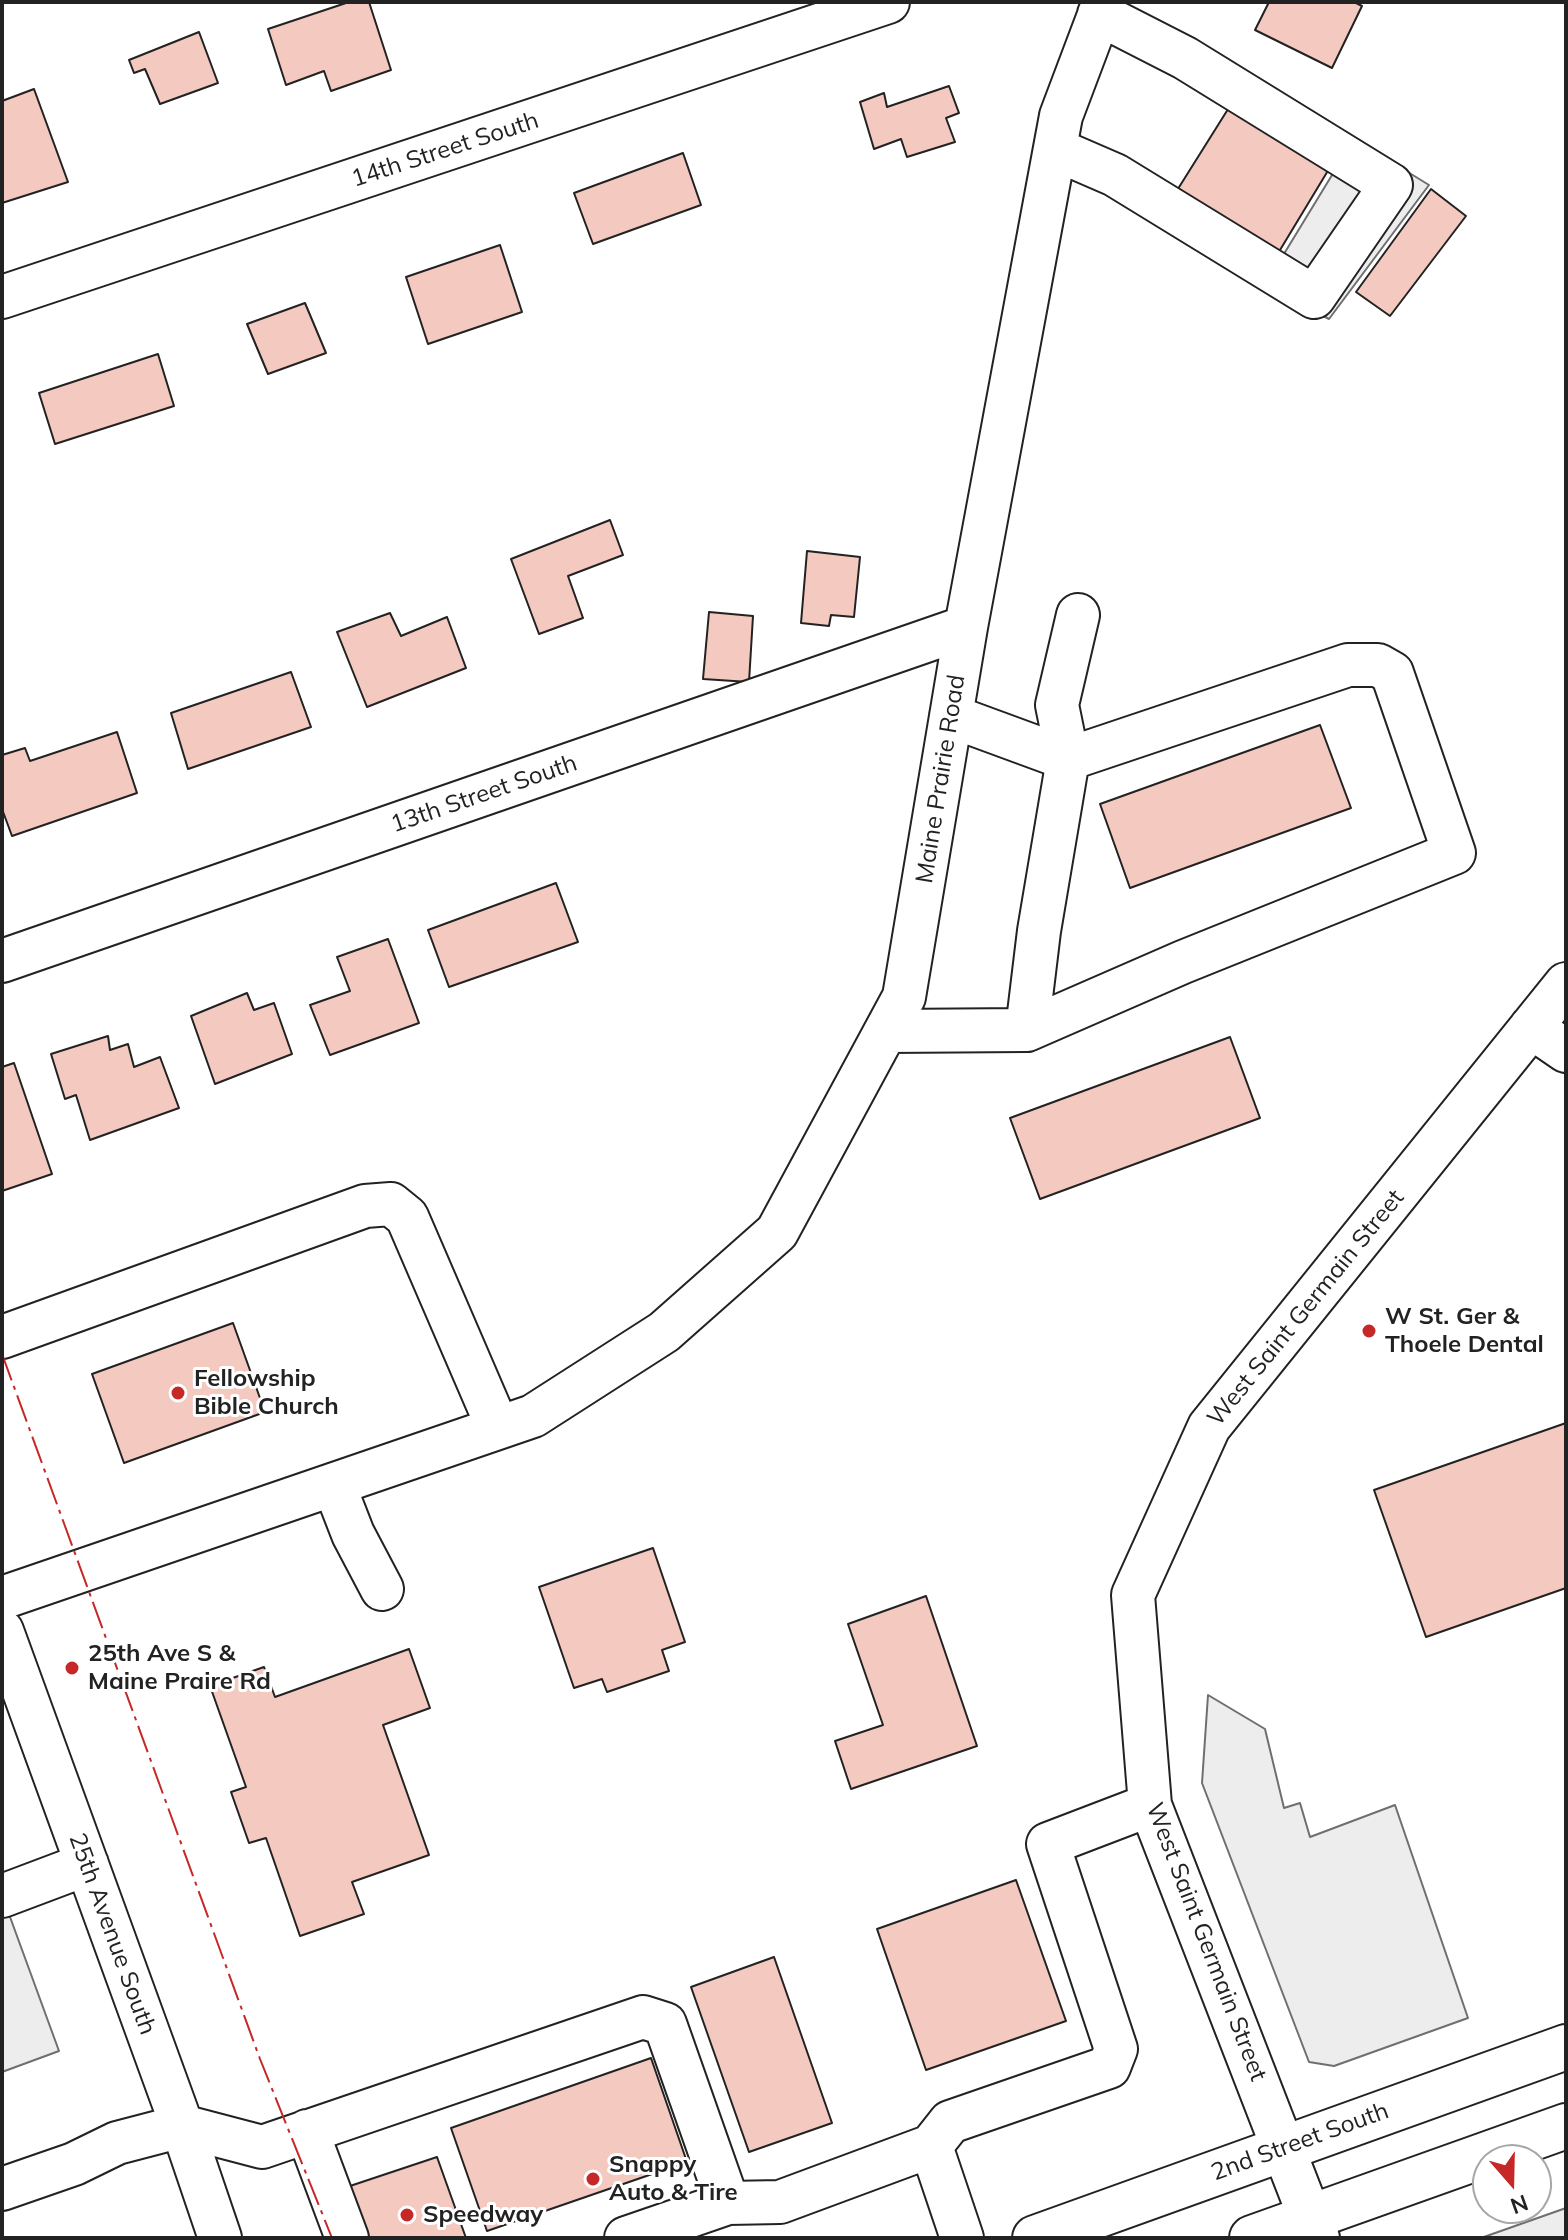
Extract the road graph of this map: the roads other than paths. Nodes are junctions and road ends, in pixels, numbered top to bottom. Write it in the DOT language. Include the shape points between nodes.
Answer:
graph roads {
  1 [pos="888,2"];
  2 [pos="1102,8"];
  3 [pos="1055,149"];
  4 [pos="2,297"];
  5 [pos="1078,615"];
  6 [pos="966,627"];
  7 [pos="951,716"];
  8 [pos="1068,759"];
  9 [pos="2,961"];
  10 [pos="1566,984"];
  11 [pos="1531,1027"];
  12 [pos="1027,1030"];
  13 [pos="886,1031"];
  14 [pos="1566,1051"];
  15 [pos="2,1337"];
  16 [pos="516,1422"];
  17 [pos="334,1485"];
  18 [pos="382,1589"];
  19 [pos="2,1598"];
  20 [pos="2,1631"];
  21 [pos="1150,1805"];
  22 [pos="87,1864"];
  23 [pos="2,1896"];
  24 [pos="1566,2047"];
  25 [pos="182,2126"];
  26 [pos="1566,2126"];
  27 [pos="307,2131"];
  28 [pos="931,2146"];
  29 [pos="1285,2147"];
  30 [pos="2,2189"];
  31 [pos="728,2203"];
  32 [pos="1314,2228"];
  33 [pos="220,2238"];
  34 [pos="347,2238"];
  35 [pos="626,2238"];
  36 [pos="962,2238"];
  37 [pos="1035,2238"];
  38 [pos="1252,2238"];
  1 -- 4 [label="street, 14th Street South"];
  2 -- 3 [label="street, Maine Prairie Road" via="1061,116"];
  2 -- 3 [label="street" via="1391,185 1314,297 1115,175"];
  3 -- 6 [label="street, Maine Prairie Road"];
  5 -- 8 [label="street" via="1057,705"];
  6 -- 7 [label="street, Maine Prairie Road"];
  6 -- 9 [label="street, 13th Street South"];
  7 -- 8 [label="street"];
  7 -- 13 [label="street, Maine Prairie Road" via="904,997"];
  8 -- 12 [label="street"];
  8 -- 12 [label="street" via="1348,665 1378,665 1392,673 1454,853"];
  10 -- 11 [label="street, West Saint Germain Street"];
  11 -- 14 [label="street"];
  11 -- 21 [label="street, West Saint Germain Street" via="1209,1427 1133,1595"];
  12 -- 13 [label="street"];
  13 -- 16 [label="street, Maine Prairie Road" via="777,1232 664,1332"];
  15 -- 16 [label="street" via="365,1206 391,1204 407,1217"];
  16 -- 17 [label="street, Maine Prairie Road"];
  17 -- 18 [label="street"];
  17 -- 19 [label="street, Maine Prairie Road"];
  20 -- 22 [label="street, 25th Avenue South"];
  21 -- 28 [label="street" via="1048,1844 1116,2049 1109,2067 950,2122"];
  21 -- 29 [label="street, West Saint Germain Street"];
  22 -- 23 [label="street"];
  22 -- 25 [label="street, 25th Avenue South"];
  24 -- 29 [label="main road, 2nd Street South"];
  25 -- 27 [label="street" via="262,2147"];
  25 -- 30 [label="street" via="117,2143"];
  25 -- 33 [label="street, 25th Avenue South"];
  26 -- 32 [label="main road"];
  27 -- 31 [label="street" via="643,2017 665,2024"];
  27 -- 34 [label="street"];
  28 -- 31 [label="street" via="780,2202"];
  28 -- 36 [label="street"];
  29 -- 32 [label="street, West Saint Germain Street"];
  29 -- 37 [label="main road, 2nd Street South"];
  31 -- 35 [label="street"];
  32 -- 38 [label="main road"];
}
